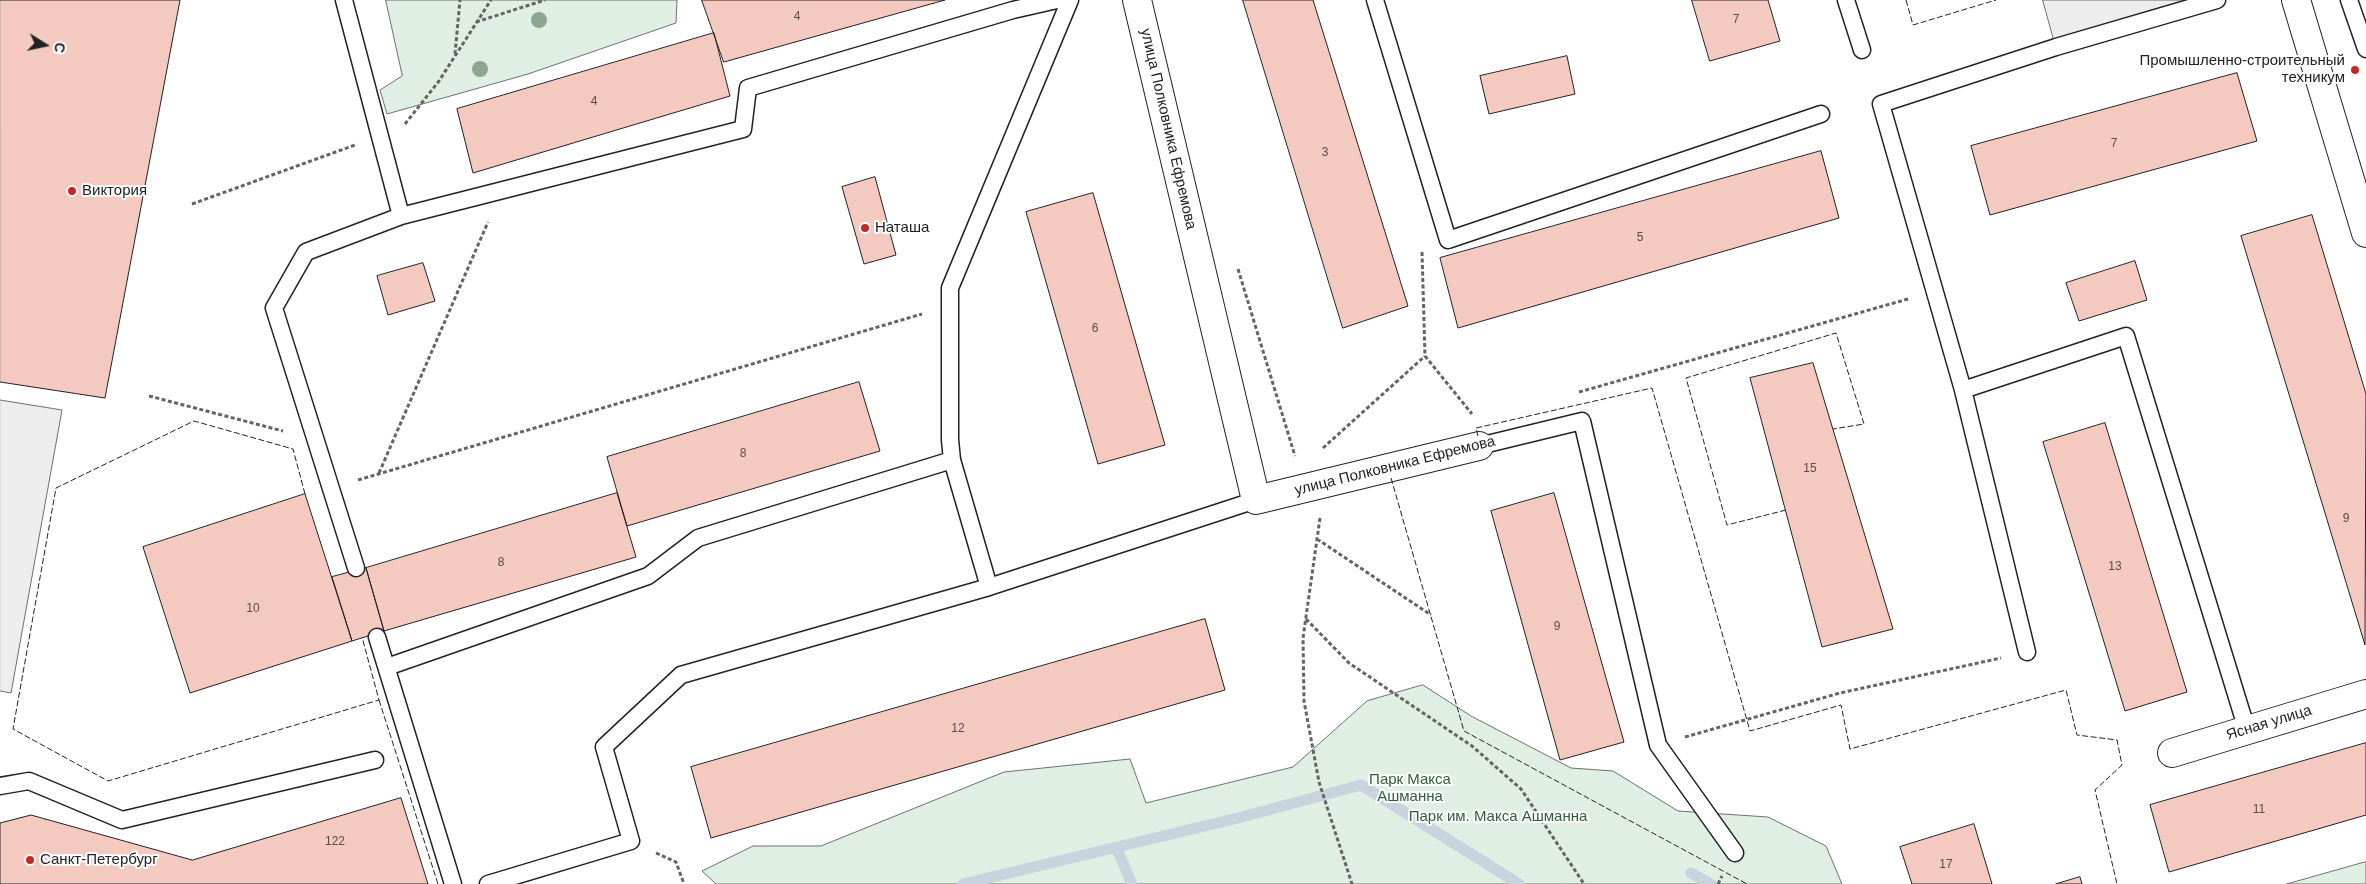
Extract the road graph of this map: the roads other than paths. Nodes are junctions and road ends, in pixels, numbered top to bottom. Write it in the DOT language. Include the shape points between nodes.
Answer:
graph roads {
  1 [pos="344,0"];
  2 [pos="1057,0"];
  3 [pos="1070,0"];
  4 [pos="1137,0"];
  5 [pos="1375,0"];
  6 [pos="1846,0"];
  7 [pos="2217,0"];
  8 [pos="2296,0"];
  9 [pos="2349,0"];
  10 [pos="2366,49"];
  11 [pos="1862,50"];
  12 [pos="1822,114"];
  13 [pos="401,216"];
  14 [pos="2366,233"];
  15 [pos="1963,390"];
  16 [pos="1478,433"];
  17 [pos="952,460"];
  18 [pos="1256,500"];
  19 [pos="356,568"];
  20 [pos="989,587"];
  21 [pos="378,637"];
  22 [pos="2027,652"];
  23 [pos="387,667"];
  24 [pos="2366,694"];
  25 [pos="2247,730"];
  26 [pos="2172,754"];
  27 [pos="375,760"];
  28 [pos="0,786"];
  29 [pos="1734,853"];
  30 [pos="453,884"];
  31 [pos="488,884"];
  1 -- 13 [label="lane"];
  2 -- 13 [label="lane" via="748,88 743,129"];
  3 -- 17 [label="lane" via="950,288"];
  4 -- 18 [label="street, улица Полковника Ефремова"];
  5 -- 12 [label="lane" via="1448,240"];
  6 -- 11 [label="lane"];
  7 -- 15 [label="lane" via="2056,47 1881,104"];
  8 -- 14 [label="street"];
  9 -- 10 [label="lane"];
  13 -- 19 [label="lane" via="306,252 274,308"];
  15 -- 22 [label="lane"];
  15 -- 25 [label="lane" via="2126,336"];
  16 -- 18 [label="street, улица Полковника Ефремова" via="1326,483"];
  16 -- 29 [label="lane, улица Полковника Ефремова" via="1582,421 1658,745"];
  17 -- 20 [label="lane"];
  17 -- 23 [label="lane" via="698,538 648,576"];
  18 -- 20 [label="lane"];
  20 -- 31 [label="lane" via="681,675 604,746 631,841"];
  21 -- 23 [label="lane"];
  23 -- 30 [label="lane"];
  24 -- 25 [label="street, Ясная улица"];
  25 -- 26 [label="street, Ясная улица"];
  27 -- 28 [label="lane" via="122,820 29,782"];
}
